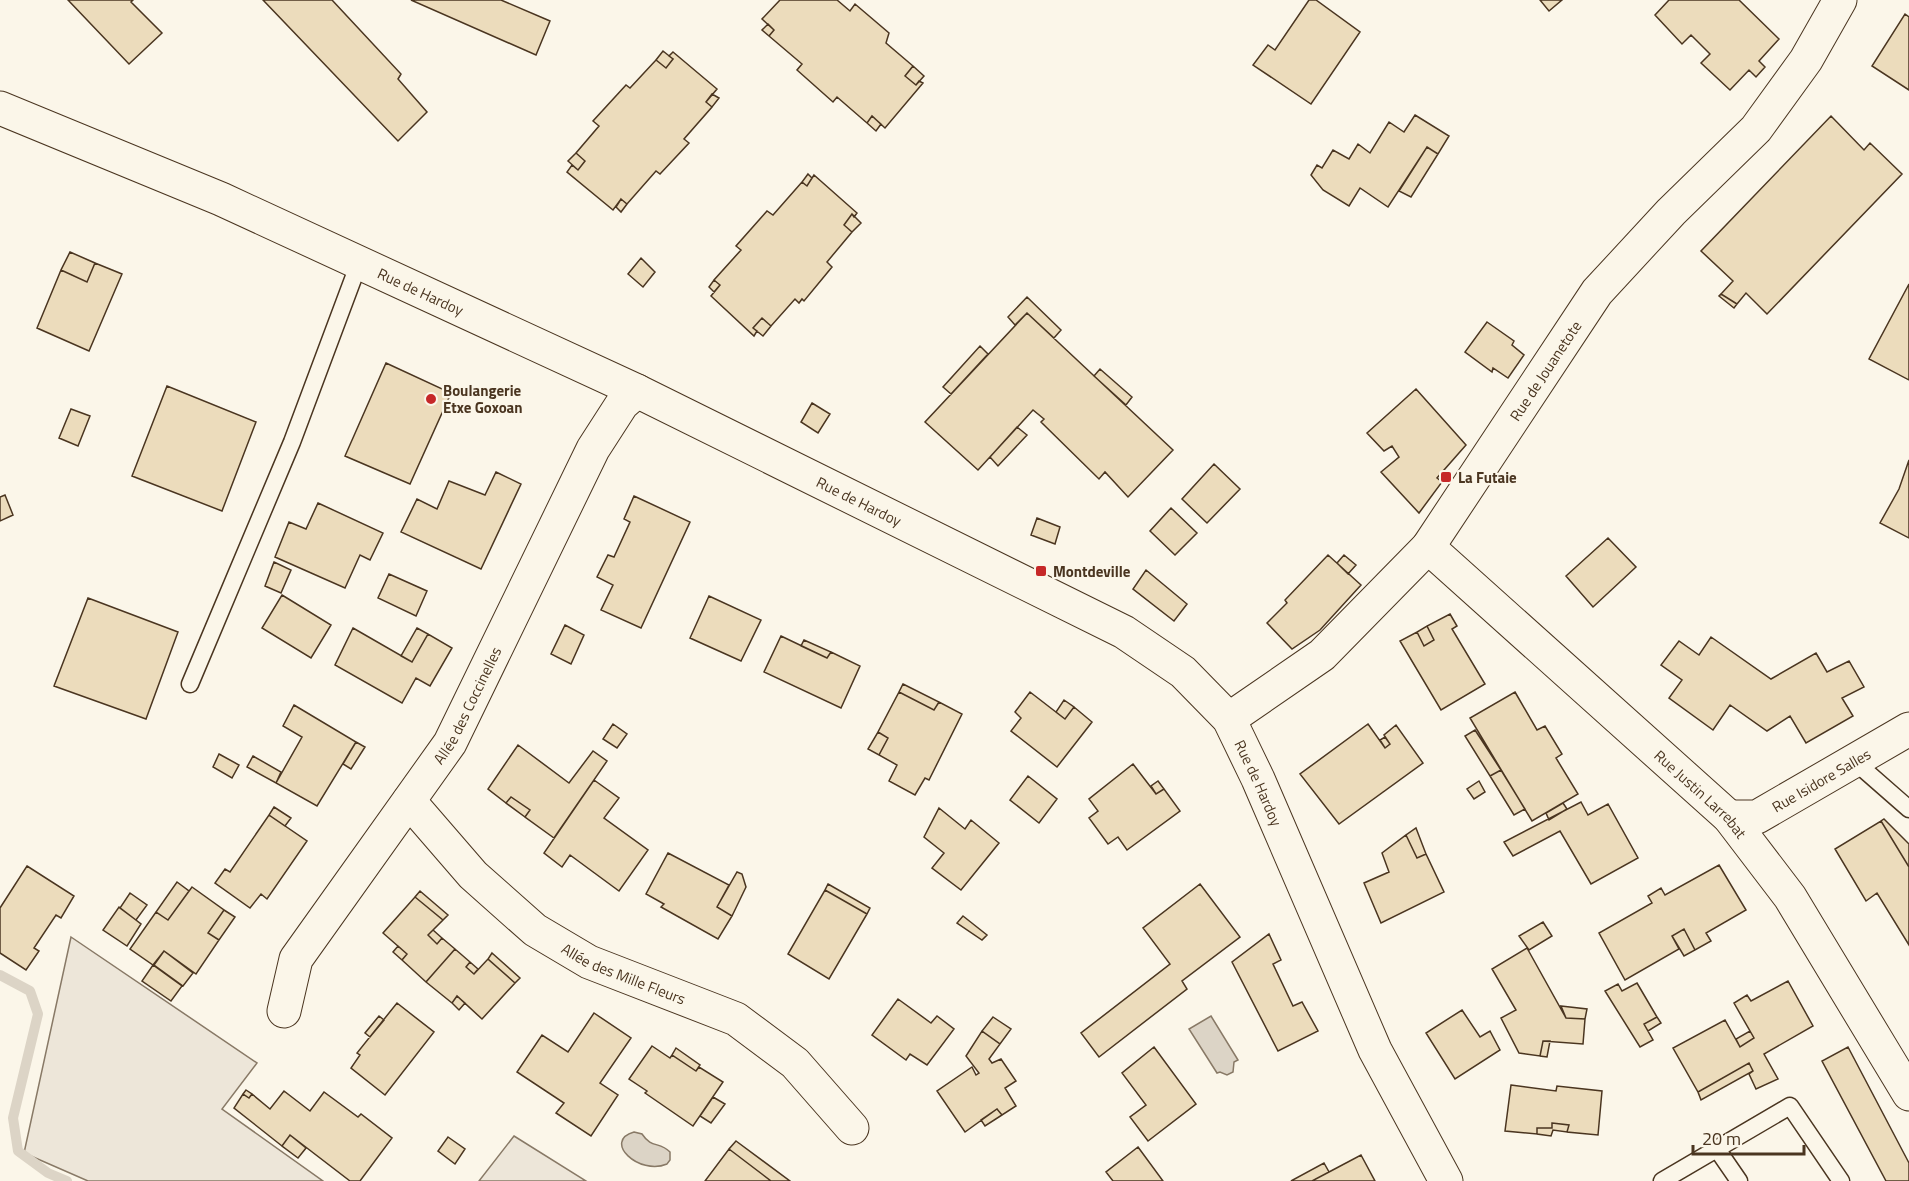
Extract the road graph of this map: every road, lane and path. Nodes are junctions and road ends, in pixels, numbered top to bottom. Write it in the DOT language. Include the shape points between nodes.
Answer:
graph roads {
  1 [pos="1840,0"];
  2 [pos="0,108"];
  3 [pos="359,263"];
  4 [pos="637,391"];
  5 [pos="1428,547"];
  6 [pos="190,684"];
  7 [pos="1229,718"];
  8 [pos="1909,729"];
  9 [pos="1853,760"];
  10 [pos="410,801"];
  11 [pos="1909,809"];
  12 [pos="1729,817"];
  13 [pos="284,1011"];
  14 [pos="1909,1094"];
  15 [pos="852,1128"];
  16 [pos="1717,1149"];
  17 [pos="1838,1180"];
  18 [pos="1446,1181"];
  19 [pos="1662,1181"];
  20 [pos="1739,1181"];
  1 -- 5 [label="street, Rue de Jouanetote" via="1806,60 1756,129 1597,292"];
  2 -- 3 [label="street, Rue de Hardoy" via="221,199"];
  3 -- 4 [label="street, Rue de Hardoy"];
  3 -- 6 [label="lane" via="292,442"];
  4 -- 7 [label="street, Rue de Hardoy" via="1124,632 1183,672"];
  4 -- 10 [label="street, Allée des Coccinelles" via="622,404 593,449 450,743"];
  5 -- 7 [label="street, Rue de Jouanetote" via="1322,655"];
  5 -- 12 [label="street, Rue Justin Larrebat"];
  7 -- 18 [label="street, Rue de Hardoy" via="1375,1050"];
  8 -- 9 [label="street, Rue Isidore Salles"];
  9 -- 11 [label="lane"];
  9 -- 12 [label="street, Rue Isidore Salles" via="1757,817"];
  10 -- 13 [label="street, Allée des Coccinelles" via="296,959"];
  10 -- 15 [label="street, Allée des Mille Fleurs" via="473,875 535,930 589,962 736,1019 795,1063"];
  12 -- 14 [label="street, Rue Justin Larrebat" via="1790,897"];
  16 -- 17 [label="lane" via="1790,1106"];
  16 -- 19 [label="lane"];
  16 -- 20 [label="lane"];
}
